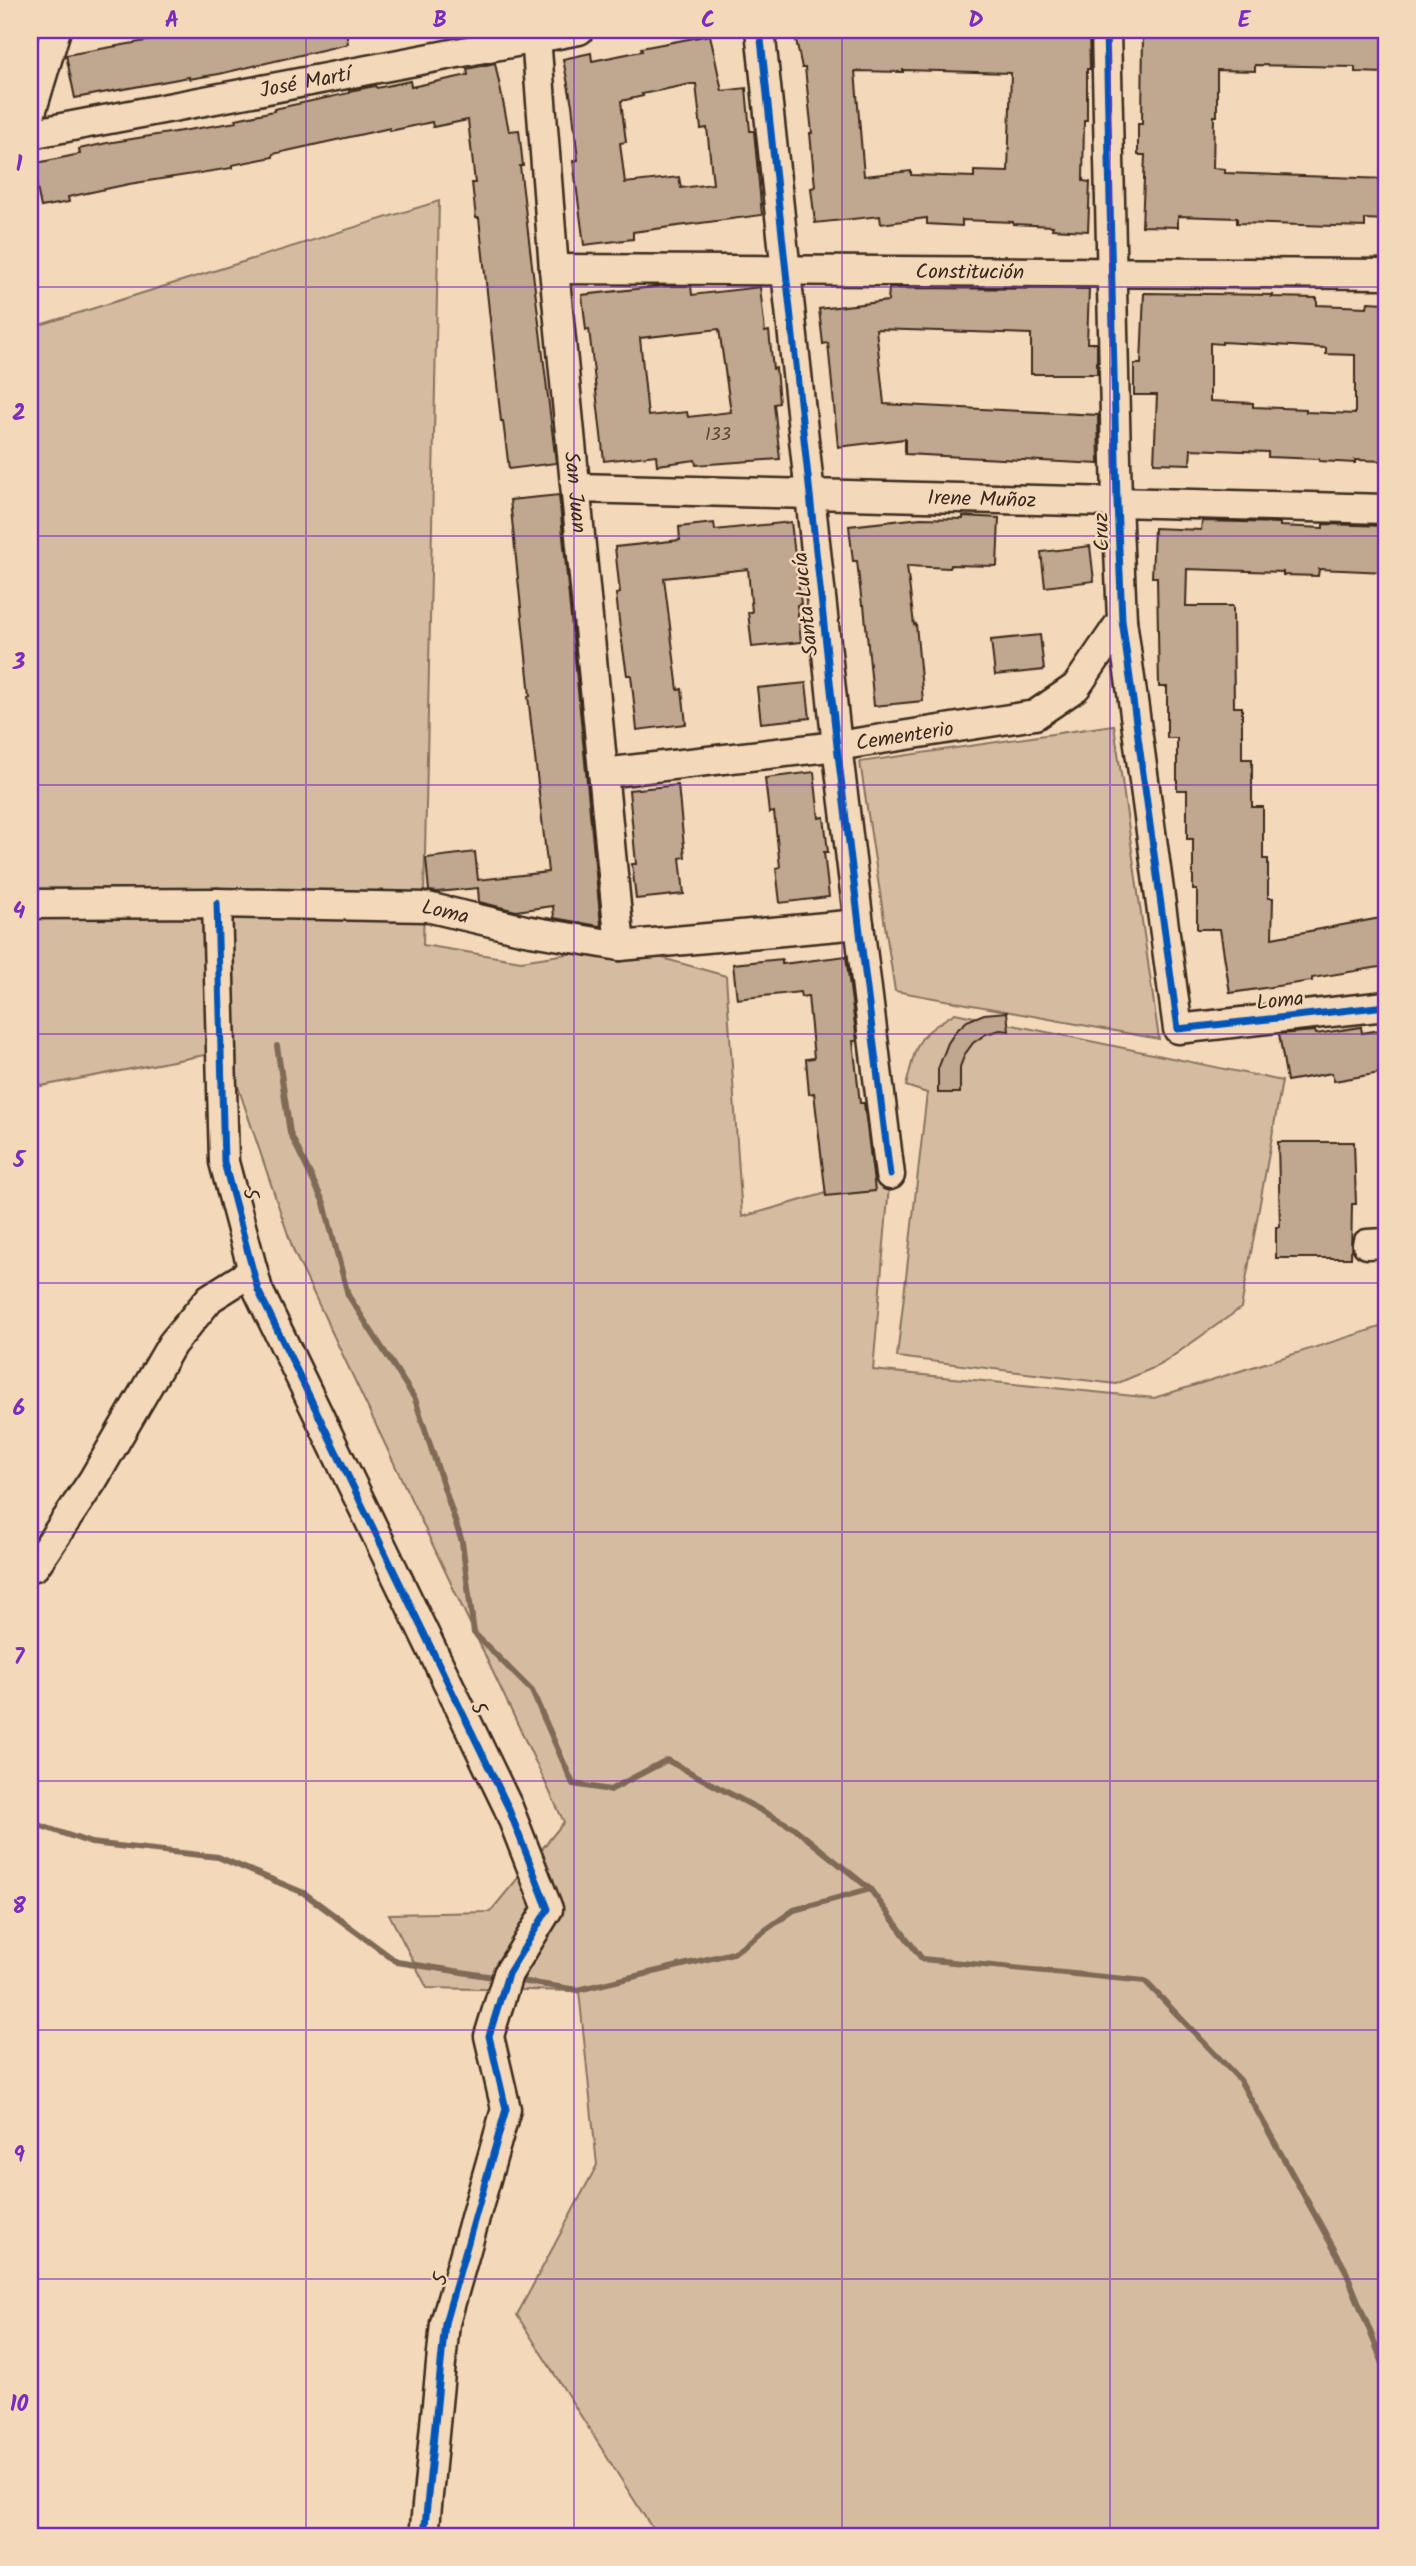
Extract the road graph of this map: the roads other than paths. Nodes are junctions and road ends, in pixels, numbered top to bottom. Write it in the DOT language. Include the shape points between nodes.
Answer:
graph roads {
  1 [pos="56,30"];
  2 [pos="579,30"];
  3 [pos="760,30"];
  4 [pos="1106,30"];
  5 [pos="536,37"];
  6 [pos="30,116"];
  7 [pos="30,134"];
  8 [pos="554,269"];
  9 [pos="786,270"];
  10 [pos="1112,272"];
  11 [pos="1386,274"];
  12 [pos="576,488"];
  13 [pos="811,495"];
  14 [pos="1117,502"];
  15 [pos="1386,509"];
  16 [pos="1122,620"];
  17 [pos="837,746"];
  18 [pos="603,773"];
  19 [pos="217,903"];
  20 [pos="30,904"];
  21 [pos="859,924"];
  22 [pos="620,946"];
  23 [pos="1386,1006"];
  24 [pos="1178,1029"];
  25 [pos="890,1175"];
  26 [pos="253,1271"];
  27 [pos="36,1566"];
  28 [pos="424,2536"];
  1 -- 6 [label="street"];
  2 -- 5 [label="street, José Martí"];
  3 -- 9 [label="street, Santa Lucía"];
  4 -- 10 [label="street, Cruz"];
  5 -- 7 [label="street, José Martí"];
  5 -- 8 [label="street, San Juan"];
  8 -- 9 [label="street, Constitución"];
  8 -- 12 [label="street, San Juan"];
  9 -- 10 [label="street, Constitución"];
  9 -- 13 [label="street, Santa Lucía"];
  10 -- 11 [label="street, Constitución"];
  10 -- 14 [label="street, Cruz"];
  12 -- 13 [label="street, Irene Muñoz"];
  12 -- 18 [label="street, San Juan"];
  13 -- 14 [label="street, Irene Muñoz"];
  13 -- 17 [label="street, Santa Lucía"];
  14 -- 15 [label="street, Irene Muñoz"];
  14 -- 16 [label="street, Cruz"];
  16 -- 17 [label="street, Cementerio" via="1076,687 1035,715"];
  16 -- 24 [label="street, Cruz"];
  17 -- 18 [label="street, Cementerio"];
  17 -- 21 [label="street, Santa Lucía"];
  18 -- 22 [label="street, San Juan"];
  19 -- 20 [label="street, Loma"];
  19 -- 22 [label="street, Loma" via="427,907"];
  19 -- 26 [label="street, 5" via="224,1162"];
  21 -- 22 [label="street, Loma"];
  21 -- 25 [label="street, Santa Lucía"];
  23 -- 24 [label="street, Loma"];
  26 -- 27 [label="street" via="210,1298 172,1344 93,1480"];
  26 -- 28 [label="street, 5" via="258,1290 508,1807 548,1909 508,1975 489,2036 506,2109 445,2323"];
}
